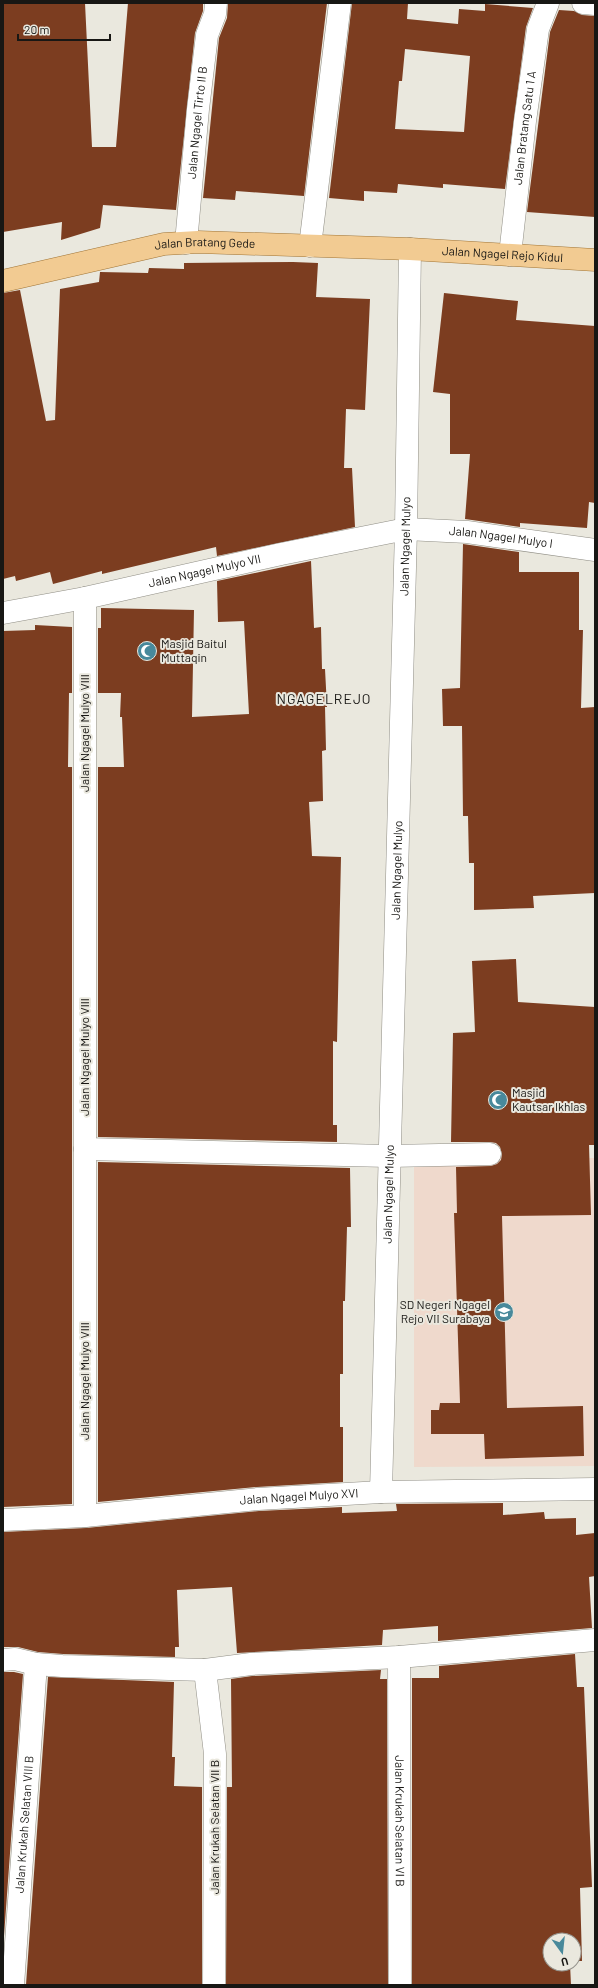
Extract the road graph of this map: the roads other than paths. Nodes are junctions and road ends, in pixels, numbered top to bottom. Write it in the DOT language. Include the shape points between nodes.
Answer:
graph roads {
  1 [pos="216,3"];
  2 [pos="340,3"];
  3 [pos="548,3"];
  4 [pos="583,3"];
  5 [pos="595,4"];
  6 [pos="186,243"];
  7 [pos="310,246"];
  8 [pos="410,249"];
  9 [pos="510,255"];
  10 [pos="595,260"];
  11 [pos="3,281"];
  12 [pos="406,529"];
  13 [pos="595,550"];
  14 [pos="85,598"];
  15 [pos="3,613"];
  16 [pos="85,1149"];
  17 [pos="490,1154"];
  18 [pos="389,1156"];
  19 [pos="595,1488"];
  20 [pos="381,1492"];
  21 [pos="85,1516"];
  22 [pos="3,1520"];
  23 [pos="595,1640"];
  24 [pos="399,1657"];
  25 [pos="3,1660"];
  26 [pos="36,1664"];
  27 [pos="205,1670"];
  28 [pos="13,1985"];
  29 [pos="214,1985"];
  30 [pos="400,1985"];
  1 -- 6 [label="street, Jalan Ngagel Tirto II B" via="215,14 207,34 191,166"];
  2 -- 7 [label="street"];
  3 -- 9 [label="street, Jalan Bratang Satu 1 A" via="538,29"];
  4 -- 5 [label="street"];
  6 -- 7 [label="main road, Jalan Bratang Gede"];
  6 -- 11 [label="main road, Jalan Bratang Gede" via="164,244"];
  7 -- 8 [label="main road, Jalan Bratang Gede"];
  8 -- 9 [label="main road, Jalan Ngagel Rejo Kidul"];
  8 -- 12 [label="street, Jalan Ngagel Mulyo"];
  9 -- 10 [label="main road, Jalan Ngagel Rejo Kidul"];
  12 -- 13 [label="street, Jalan Ngagel Mulyo I" via="466,532"];
  12 -- 14 [label="street, Jalan Ngagel Mulyo VII"];
  12 -- 18 [label="street, Jalan Ngagel Mulyo"];
  14 -- 15 [label="street, Jalan Ngagel Mulyo VII"];
  14 -- 16 [label="street, Jalan Ngagel Mulyo VIII"];
  16 -- 18 [label="street"];
  16 -- 21 [label="street, Jalan Ngagel Mulyo VIII"];
  17 -- 18 [label="street"];
  18 -- 20 [label="street, Jalan Ngagel Mulyo"];
  19 -- 20 [label="street, Jalan Ngagel Mulyo XVI"];
  20 -- 21 [label="street, Jalan Ngagel Mulyo XVI" via="258,1499"];
  21 -- 22 [label="street, Jalan Ngagel Mulyo XVI"];
  23 -- 24 [label="street"];
  24 -- 27 [label="street" via="251,1664"];
  24 -- 30 [label="street, Jalan Krukah Selatan VI B"];
  25 -- 26 [label="street"];
  26 -- 27 [label="street"];
  26 -- 28 [label="street, Jalan Krukah Selatan VIII B"];
  27 -- 29 [label="street, Jalan Krukah Selatan VII B" via="216,1754"];
}
